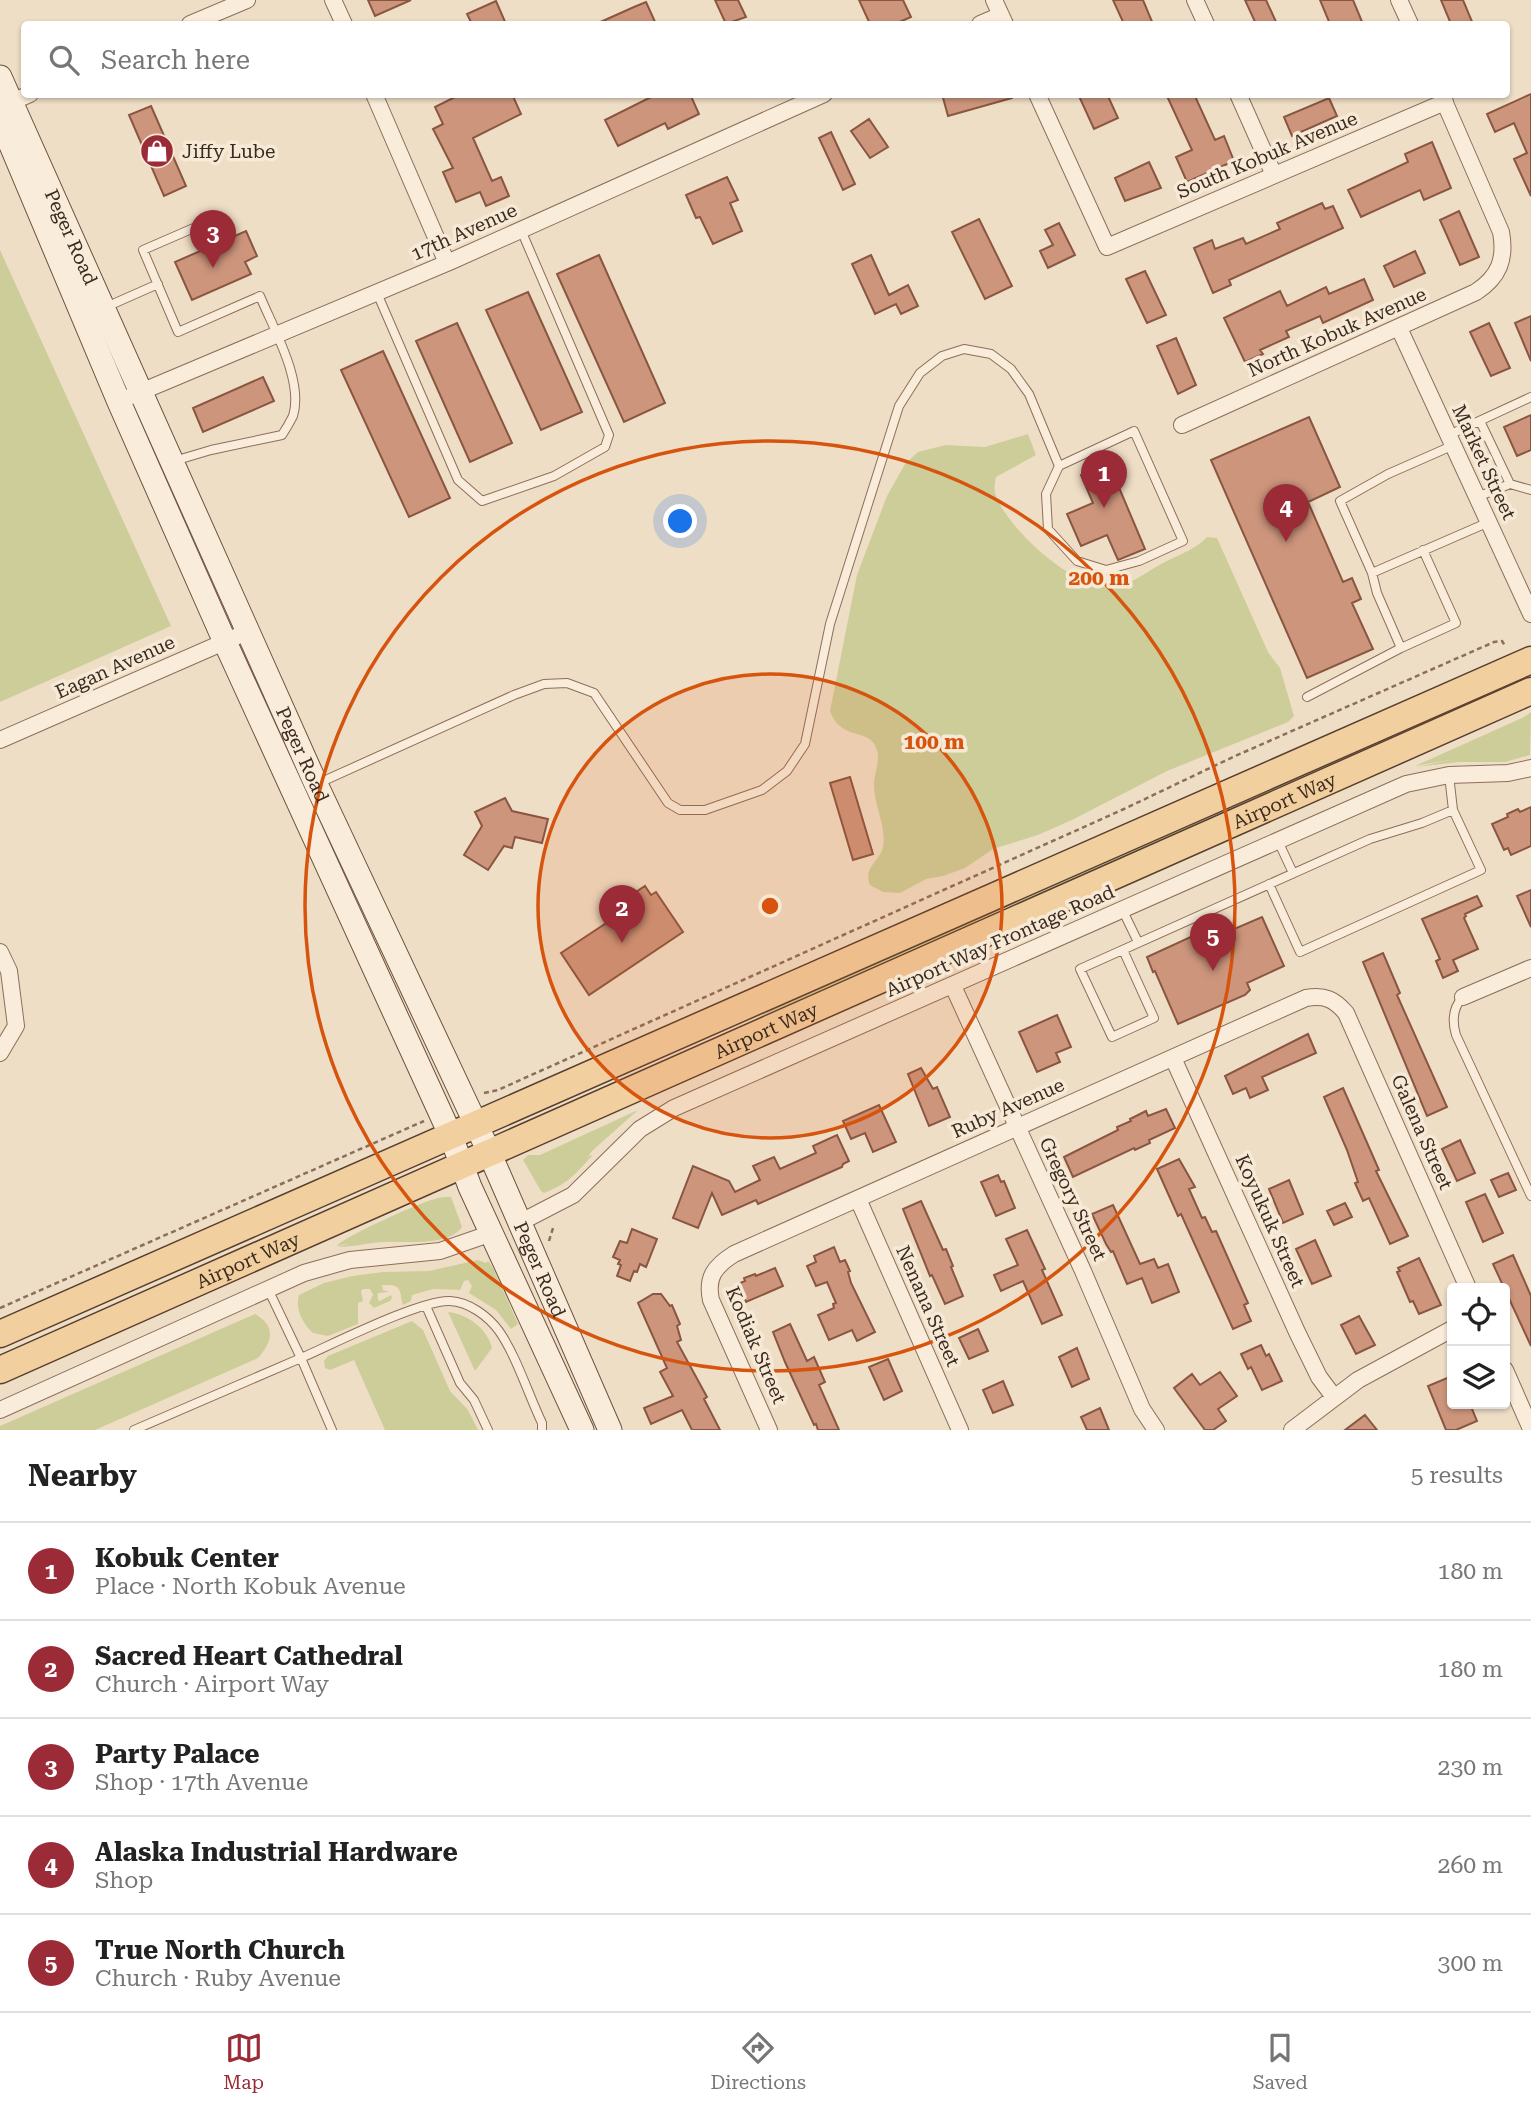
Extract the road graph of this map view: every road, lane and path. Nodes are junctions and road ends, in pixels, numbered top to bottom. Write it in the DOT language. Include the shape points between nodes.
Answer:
graph roads {
  1 [pos="247,0"];
  2 [pos="333,0"];
  3 [pos="1195,0"];
  4 [pos="1399,0"];
  5 [pos="197,21"];
  6 [pos="343,21"];
  7 [pos="1205,21"];
  8 [pos="1409,21"];
  9 [pos="0,77"];
  10 [pos="376,98"];
  11 [pos="815,98"];
  12 [pos="1039,98"];
  13 [pos="1240,98"];
  14 [pos="1443,98"];
  15 [pos="10,106"];
  16 [pos="1274,175"];
  17 [pos="219,217"];
  18 [pos="521,230"];
  19 [pos="447,263"];
  20 [pos="158,284"];
  21 [pos="377,293"];
  22 [pos="93,313"];
  23 [pos="1399,328"];
  24 [pos="276,335"];
  25 [pos="130,397"];
  26 [pos="1531,397"];
  27 [pos="1480,421"];
  28 [pos="1182,425"];
  29 [pos="1452,440"];
  30 [pos="171,461"];
  31 [pos="1059,466"];
  32 [pos="1510,484"];
  33 [pos="1531,490"];
  34 [pos="1477,497"];
  35 [pos="1489,522"];
  36 [pos="1423,550"];
  37 [pos="1372,573"];
  38 [pos="1524,579"];
  39 [pos="1531,614"];
  40 [pos="247,632"];
  41 [pos="225,642"];
  42 [pos="1505,646"];
  43 [pos="1401,648"];
  44 [pos="1531,660"];
  45 [pos="1531,691"];
  46 [pos="1307,697"];
  47 [pos="0,740"];
  48 [pos="1531,768"];
  49 [pos="1449,775"];
  50 [pos="316,784"];
  51 [pos="1453,810"];
  52 [pos="1278,841"];
  53 [pos="1293,873"];
  54 [pos="1269,884"];
  55 [pos="1122,909"];
  56 [pos="1138,942"];
  57 [pos="1123,950"];
  58 [pos="0,952"];
  59 [pos="1531,968"];
  60 [pos="953,986"];
  61 [pos="1463,998"];
  62 [pos="1331,999"];
  63 [pos="0,1053"];
  64 [pos="1173,1058"];
  65 [pos="470,1113"];
  66 [pos="445,1125"];
  67 [pos="1016,1127"];
  68 [pos="489,1152"];
  69 [pos="461,1165"];
  70 [pos="1531,1196"];
  71 [pos="858,1199"];
  72 [pos="519,1223"];
  73 [pos="492,1233"];
  74 [pos="710,1276"];
  75 [pos="1466,1283"];
  76 [pos="268,1289"];
  77 [pos="426,1306"];
  78 [pos="0,1308"];
  79 [pos="1447,1332"];
  80 [pos="0,1334"];
  81 [pos="301,1358"];
  82 [pos="0,1370"];
  83 [pos="1510,1381"];
  84 [pos="1334,1397"];
  85 [pos="0,1409"];
  86 [pos="1531,1429"];
  87 [pos="134,1430"];
  88 [pos="332,1430"];
  89 [pos="488,1430"];
  90 [pos="541,1430"];
  91 [pos="582,1430"];
  92 [pos="610,1430"];
  93 [pos="769,1430"];
  94 [pos="960,1430"];
  95 [pos="1156,1430"];
  96 [pos="1292,1430"];
  1 -- 5 [label="street"];
  2 -- 6 [label="street"];
  3 -- 7 [label="street"];
  4 -- 8 [label="street"];
  9 -- 15 [label="main road, Peger Road"];
  10 -- 19 [label="street"];
  11 -- 18 [label="street, 17th Avenue"];
  12 -- 16 [label="street, South Kobuk Avenue" via="1107,247"];
  13 -- 16 [label="street"];
  14 -- 16 [label="street, South Kobuk Avenue"];
  14 -- 23 [label="street, North Kobuk Avenue" via="1498,222 1503,242 1501,266 1487,285"];
  15 -- 22 [label="main road, Peger Road"];
  17 -- 20 [label="lane" via="143,250"];
  18 -- 19 [label="street, 17th Avenue"];
  18 -- 21 [label="lane" via="609,435 605,447 554,476 482,500 458,480"];
  19 -- 21 [label="street, 17th Avenue"];
  20 -- 22 [label="lane"];
  20 -- 24 [label="lane" via="178,332 260,296"];
  21 -- 24 [label="street, 17th Avenue"];
  22 -- 25 [label="main road, Peger Road"];
  23 -- 28 [label="street, North Kobuk Avenue"];
  23 -- 29 [label="street, Market Street"];
  24 -- 25 [label="street, 17th Avenue"];
  24 -- 30 [label="lane" via="295,391 293,415 282,435"];
  25 -- 30 [label="main road, Peger Road"];
  25 -- 41 [label="main road, Peger Road"];
  26 -- 27 [label="lane"];
  27 -- 29 [label="lane"];
  27 -- 32 [label="lane"];
  29 -- 34 [label="street, Market Street"];
  29 -- 37 [label="lane" via="1340,500"];
  30 -- 40 [label="main road, Peger Road"];
  31 -- 31 [label="lane" via="1134,431 1183,541 1106,570 1077,561 1048,528 1046,494"];
  31 -- 50 [label="lane" via="1029,394 1011,369 991,354 964,349 942,356 920,373 899,407 830,624 805,744 787,771 762,790 705,810 680,810 668,803 594,693 567,683 544,684 514,695"];
  32 -- 33 [label="lane"];
  32 -- 34 [label="lane"];
  34 -- 35 [label="street, Market Street"];
  35 -- 36 [label="lane"];
  35 -- 38 [label="street, Market Street"];
  36 -- 37 [label="lane"];
  36 -- 43 [label="lane" via="1456,623"];
  37 -- 43 [label="lane"];
  38 -- 39 [label="street, Market Street"];
  40 -- 41 [label="street, Eagan Avenue"];
  40 -- 50 [label="main road, Peger Road"];
  41 -- 47 [label="street, Eagan Avenue"];
  41 -- 66 [label="main road, Peger Road"];
  42 -- 65 [label="path" via="1494,642 1223,761"];
  43 -- 46 [label="lane"];
  44 -- 65 [label="main road, Airport Way"];
  45 -- 68 [label="main road, Airport Way"];
  48 -- 49 [label="street, Airport Way Frontage Road"];
  49 -- 51 [label="lane"];
  49 -- 52 [label="street, Airport Way Frontage Road" via="1406,784"];
  50 -- 65 [label="main road, Peger Road"];
  51 -- 53 [label="lane"];
  51 -- 54 [label="lane" via="1481,870 1300,952"];
  52 -- 53 [label="lane"];
  52 -- 55 [label="street, Airport Way Frontage Road"];
  53 -- 54 [label="lane"];
  54 -- 56 [label="lane"];
  55 -- 56 [label="lane"];
  55 -- 60 [label="street, Airport Way Frontage Road"];
  56 -- 57 [label="lane"];
  57 -- 57 [label="lane" via="1080,969 1112,1037 1154,1018"];
  58 -- 63 [label="street" via="9,971 16,1026"];
  59 -- 61 [label="street"];
  60 -- 67 [label="street, Gregory Street"];
  60 -- 72 [label="street, Airport Way Frontage Road" via="659,1116 573,1195"];
  61 -- 70 [label="lane" via="1453,1015 1456,1035"];
  62 -- 64 [label="street, Ruby Avenue" via="1306,998"];
  62 -- 75 [label="street, Galena Street" via="1350,1020"];
  64 -- 67 [label="street, Ruby Avenue"];
  64 -- 84 [label="street, Koyukuk Street" via="1297,1332"];
  65 -- 66 [label="main road, Airport Way"];
  65 -- 68 [label="main road, Peger Road"];
  66 -- 69 [label="main road, Peger Road"];
  66 -- 78 [label="path"];
  66 -- 80 [label="main road, Airport Way"];
  67 -- 71 [label="street, Ruby Avenue"];
  67 -- 95 [label="street, Gregory Street" via="1142,1409"];
  68 -- 69 [label="main road, Airport Way"];
  68 -- 72 [label="main road, Peger Road"];
  69 -- 73 [label="main road, Peger Road"];
  69 -- 82 [label="main road, Airport Way"];
  71 -- 74 [label="street, Ruby Avenue" via="734,1254"];
  71 -- 94 [label="street, Nenana Street"];
  72 -- 92 [label="main road, Peger Road"];
  73 -- 76 [label="street" via="440,1251 371,1256 329,1265"];
  73 -- 91 [label="main road, Peger Road"];
  74 -- 93 [label="street, Kodiak Street" via="714,1308"];
  76 -- 81 [label="lane"];
  76 -- 85 [label="street"];
  77 -- 81 [label="lane"];
  77 -- 89 [label="lane" via="460,1382"];
  77 -- 90 [label="lane" via="452,1301 491,1322 504,1340 542,1423"];
  79 -- 84 [label="street" via="1376,1368"];
  81 -- 87 [label="lane"];
  81 -- 88 [label="lane"];
  83 -- 86 [label="street"];
  84 -- 96 [label="street"];
}
